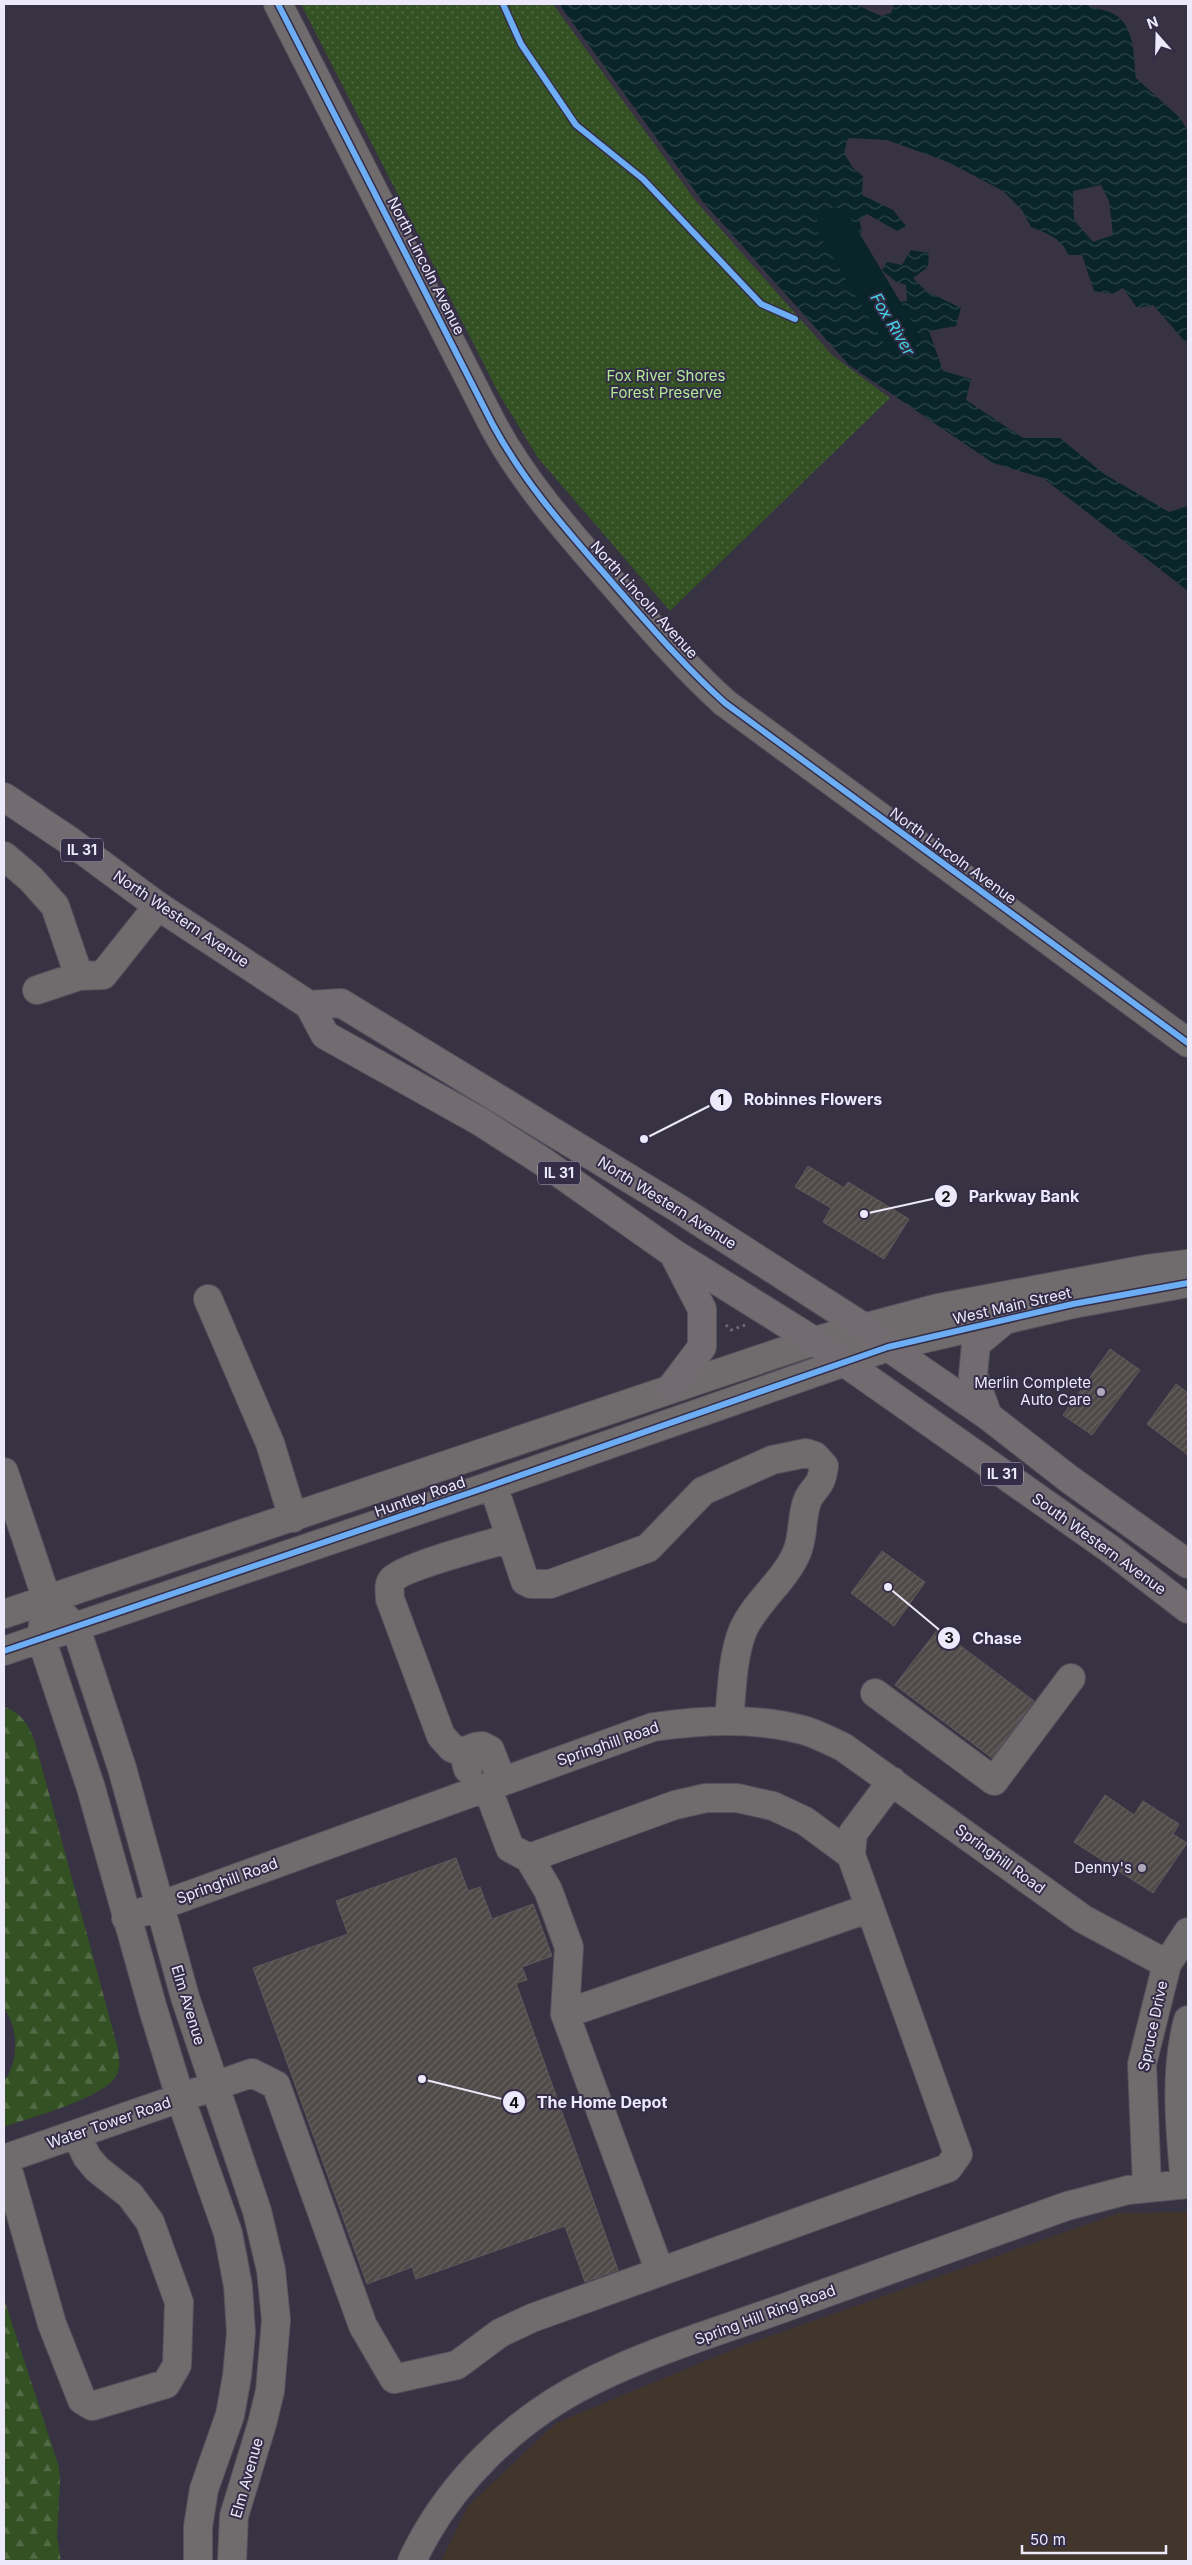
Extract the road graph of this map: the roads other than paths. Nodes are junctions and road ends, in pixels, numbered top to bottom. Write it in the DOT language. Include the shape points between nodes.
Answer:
graph roads {
  1 [pos="278,4"];
  2 [pos="4,797"];
  3 [pos="4,856"];
  4 [pos="158,906"];
  5 [pos="79,976"];
  6 [pos="37,990"];
  7 [pos="310,1006"];
  8 [pos="1188,1043"];
  9 [pos="673,1253"];
  10 [pos="1188,1264"];
  11 [pos="1188,1283"];
  12 [pos="208,1299"];
  13 [pos="1006,1319"];
  14 [pos="865,1328"];
  15 [pos="814,1341"];
  16 [pos="888,1347"];
  17 [pos="842,1362"];
  18 [pos="671,1388"];
  19 [pos="988,1416"];
  20 [pos="4,1472"];
  21 [pos="493,1485"];
  22 [pos="293,1518"];
  23 [pos="511,1538"];
  24 [pos="1188,1564"];
  25 [pos="47,1600"];
  26 [pos="1188,1609"];
  27 [pos="4,1614"];
  28 [pos="76,1628"];
  29 [pos="41,1638"];
  30 [pos="4,1651"];
  31 [pos="1071,1678"];
  32 [pos="875,1693"];
  33 [pos="729,1720"];
  34 [pos="892,1781"];
  35 [pos="488,1786"];
  36 [pos="851,1856"];
  37 [pos="529,1858"];
  38 [pos="160,1906"];
  39 [pos="870,1908"];
  40 [pos="126,1918"];
  41 [pos="1188,1932"];
  42 [pos="1167,1964"];
  43 [pos="565,2014"];
  44 [pos="1188,2020"];
  45 [pos="214,2085"];
  46 [pos="180,2098"];
  47 [pos="76,2134"];
  48 [pos="4,2159"];
  49 [pos="1187,2184"];
  50 [pos="1148,2187"];
  51 [pos="660,2272"];
  52 [pos="230,2415"];
  53 [pos="262,2424"];
  54 [pos="198,2561"];
  55 [pos="232,2561"];
  56 [pos="412,2561"];
  1 -- 8 [label="street, North Lincoln Avenue" via="496,430 520,470 558,521 688,668 725,703"];
  2 -- 4 [label="main road, North Western Avenue / IL 31"];
  3 -- 5 [label="street" via="55,906"];
  4 -- 5 [label="street" via="103,975"];
  4 -- 7 [label="main road, North Western Avenue / IL 31"];
  5 -- 6 [label="street"];
  7 -- 9 [label="main road, North Western Avenue / IL 31" via="325,1035 481,1122"];
  7 -- 14 [label="main road, North Western Avenue" via="342,1003 349,1007 681,1210"];
  9 -- 15 [label="main road, North Western Avenue / IL 31"];
  9 -- 18 [label="main road" via="702,1309 702,1347"];
  10 -- 14 [label="street, West Main Street" via="938,1308"];
  11 -- 13 [label="street, West Main Street"];
  12 -- 22 [label="street" via="270,1443"];
  13 -- 16 [label="street, West Main Street"];
  13 -- 19 [label="main road" via="976,1344 973,1375"];
  14 -- 15 [label="street, West Main Street"];
  14 -- 16 [label="main road"];
  15 -- 17 [label="main road, South Western Avenue / IL 31"];
  15 -- 18 [label="street, Huntley Road"];
  16 -- 17 [label="street, West Main Street"];
  16 -- 19 [label="main road"];
  17 -- 21 [label="street, Huntley Road"];
  17 -- 26 [label="main road, South Western Avenue / IL 31" via="1110,1549"];
  18 -- 22 [label="street, Huntley Road"];
  19 -- 24 [label="main road"];
  20 -- 25 [label="street, Elm Avenue"];
  21 -- 23 [label="street"];
  21 -- 28 [label="street, Huntley Road"];
  22 -- 25 [label="street, Huntley Road"];
  23 -- 33 [label="street" via="525,1580 531,1584 550,1584 648,1548 704,1491 772,1460 806,1453 815,1456 824,1466 822,1483 808,1500 797,1552 743,1631 733,1678"];
  23 -- 35 [label="street" via="413,1569 392,1578 389,1586 390,1599 441,1736 452,1748 466,1753 465,1760"];
  25 -- 27 [label="street, Huntley Road"];
  25 -- 28 [label="street, Elm Avenue"];
  25 -- 29 [label="street, Elm Avenue"];
  28 -- 29 [label="street, Huntley Road"];
  28 -- 38 [label="street, Elm Avenue" via="122,1768"];
  29 -- 30 [label="street, Huntley Road"];
  29 -- 40 [label="street, Elm Avenue" via="91,1788"];
  31 -- 32 [label="street" via="994,1782"];
  33 -- 34 [label="street, Springhill Road" via="768,1723 805,1731 843,1746"];
  33 -- 35 [label="street, Springhill Road" via="653,1727"];
  34 -- 36 [label="street" via="853,1833"];
  34 -- 42 [label="street, Springhill Road" via="1083,1919"];
  35 -- 37 [label="street" via="510,1848"];
  35 -- 38 [label="street, Springhill Road"];
  36 -- 37 [label="street" via="805,1821 773,1806 737,1798 706,1798 675,1805"];
  36 -- 39 [label="street"];
  37 -- 43 [label="street" via="548,1890 569,1947"];
  38 -- 40 [label="street, Springhill Road"];
  38 -- 45 [label="street, Elm Avenue"];
  39 -- 43 [label="street"];
  39 -- 51 [label="street" via="958,2154 948,2168"];
  40 -- 46 [label="street, Elm Avenue"];
  41 -- 42 [label="street, Spruce Drive"];
  42 -- 50 [label="street, Spruce Drive" via="1142,2064"];
  43 -- 51 [label="street"];
  44 -- 49 [label="street" via="1181,2061 1179,2118"];
  45 -- 46 [label="street, Water Tower Road"];
  45 -- 51 [label="street, Water Tower Road" via="252,2073 276,2085 363,2326 394,2379 457,2365 500,2333"];
  45 -- 53 [label="street, Elm Avenue" via="257,2211 275,2295 275,2348"];
  46 -- 47 [label="street, Water Tower Road"];
  46 -- 52 [label="street, Elm Avenue" via="228,2233 238,2286 241,2333"];
  47 -- 48 [label="street, Water Tower Road"];
  47 -- 48 [label="street" via="96,2169 130,2195 150,2222 180,2302 177,2365 166,2384 92,2406 82,2400 52,2324"];
  49 -- 50 [label="street, Spring Hill Ring Road"];
  50 -- 56 [label="street, Spring Hill Ring Road" via="1067,2206 663,2351 593,2380 541,2411 487,2456 456,2491"];
  52 -- 53 [label="street, Elm Avenue"];
  52 -- 54 [label="street, Elm Avenue" via="204,2489 198,2527"];
  53 -- 55 [label="street, Elm Avenue" via="234,2516"];
}
